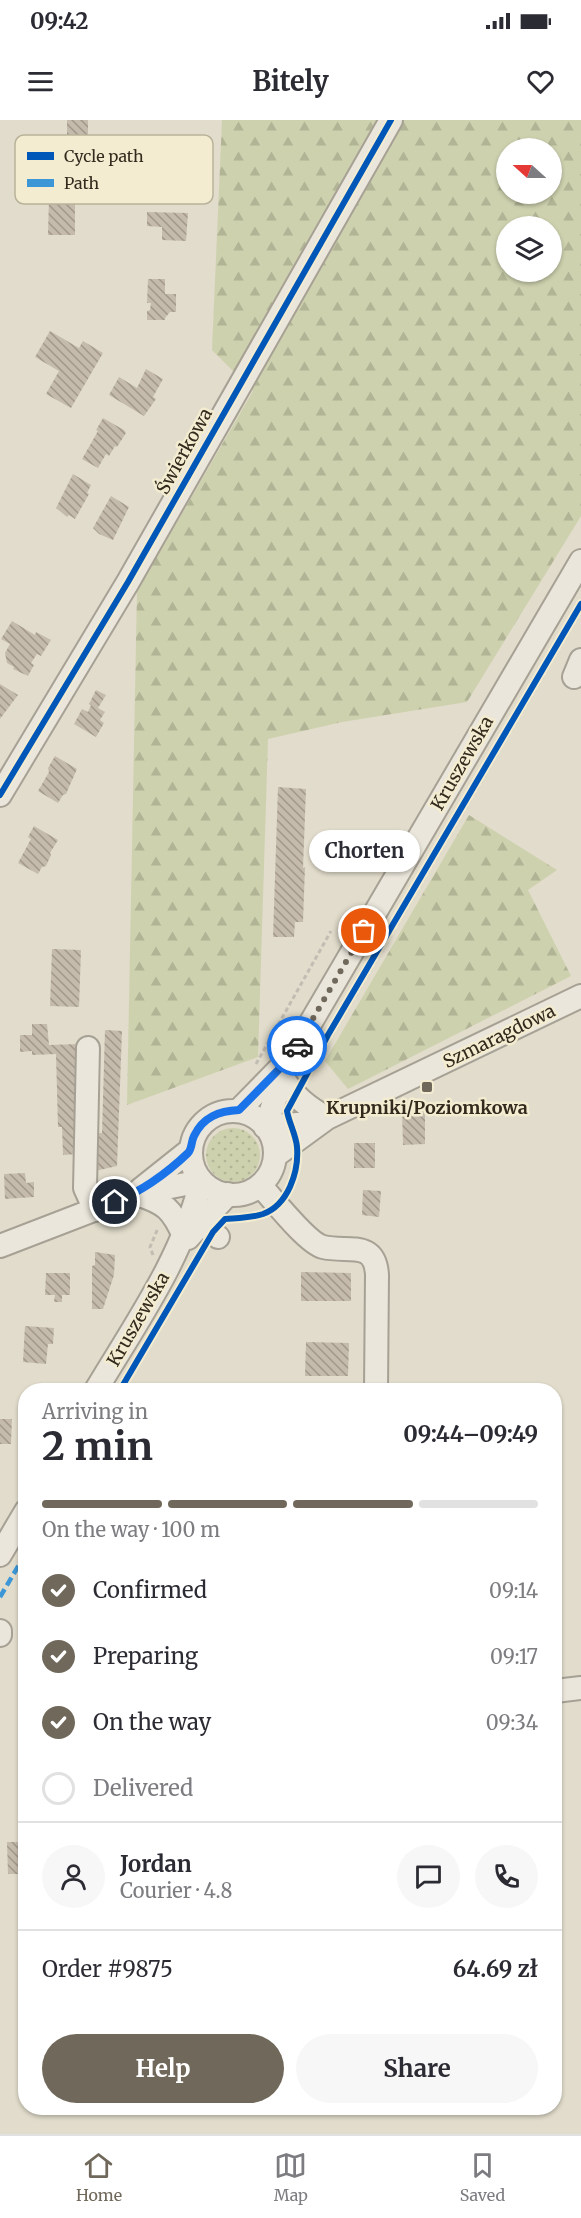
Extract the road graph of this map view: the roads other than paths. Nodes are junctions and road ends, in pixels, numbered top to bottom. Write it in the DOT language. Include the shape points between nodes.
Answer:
graph roads {
  1 [pos="391,120"];
  2 [pos="581,561"];
  3 [pos="0,795"];
  4 [pos="581,996"];
  5 [pos="88,1048"];
  6 [pos="286,1068"];
  7 [pos="239,1110"];
  8 [pos="323,1120"];
  9 [pos="265,1127"];
  10 [pos="190,1150"];
  11 [pos="275,1156"];
  12 [pos="201,1181"];
  13 [pos="260,1185"];
  14 [pos="135,1194"];
  15 [pos="228,1194"];
  16 [pos="94,1210"];
  17 [pos="181,1242"];
  18 [pos="0,1246"];
  19 [pos="100,1383"];
  20 [pos="376,1383"];
  21 [pos="13,1521"];
  22 [pos="0,1555"];
  23 [pos="581,1688"];
  24 [pos="562,1690"];
  1 -- 3 [label="street, Świerkowa" via="128,582"];
  2 -- 6 [label="street, Kruszewska"];
  4 -- 8 [label="street, Szmaragdowa"];
  5 -- 16 [label="street" via="85,1188"];
  6 -- 7 [label="street, Kruszewska"];
  6 -- 8 [label="street" via="295,1096"];
  6 -- 9 [label="street, Kruszewska"];
  7 -- 9 [label="street"];
  7 -- 10 [label="street" via="221,1112 201,1124"];
  8 -- 9 [label="street, Szmaragdowa"];
  8 -- 11 [label="street, Szmaragdowa"];
  9 -- 11 [label="street" via="272,1137"];
  10 -- 12 [label="street"];
  10 -- 14 [label="street"];
  11 -- 13 [label="street"];
  12 -- 14 [label="street"];
  12 -- 15 [label="street" via="216,1192"];
  12 -- 17 [label="street, Kruszewska"];
  13 -- 15 [label="street" via="241,1194"];
  13 -- 20 [label="street" via="310,1240 322,1247 361,1250 373,1256 377,1275"];
  14 -- 16 [label="street"];
  14 -- 17 [label="street" via="156,1200 173,1214"];
  15 -- 17 [label="street, Kruszewska" via="210,1230"];
  16 -- 18 [label="street"];
  17 -- 19 [label="street, Kruszewska"];
  21 -- 22 [label="street"];
  23 -- 24 [label="street"];
}
